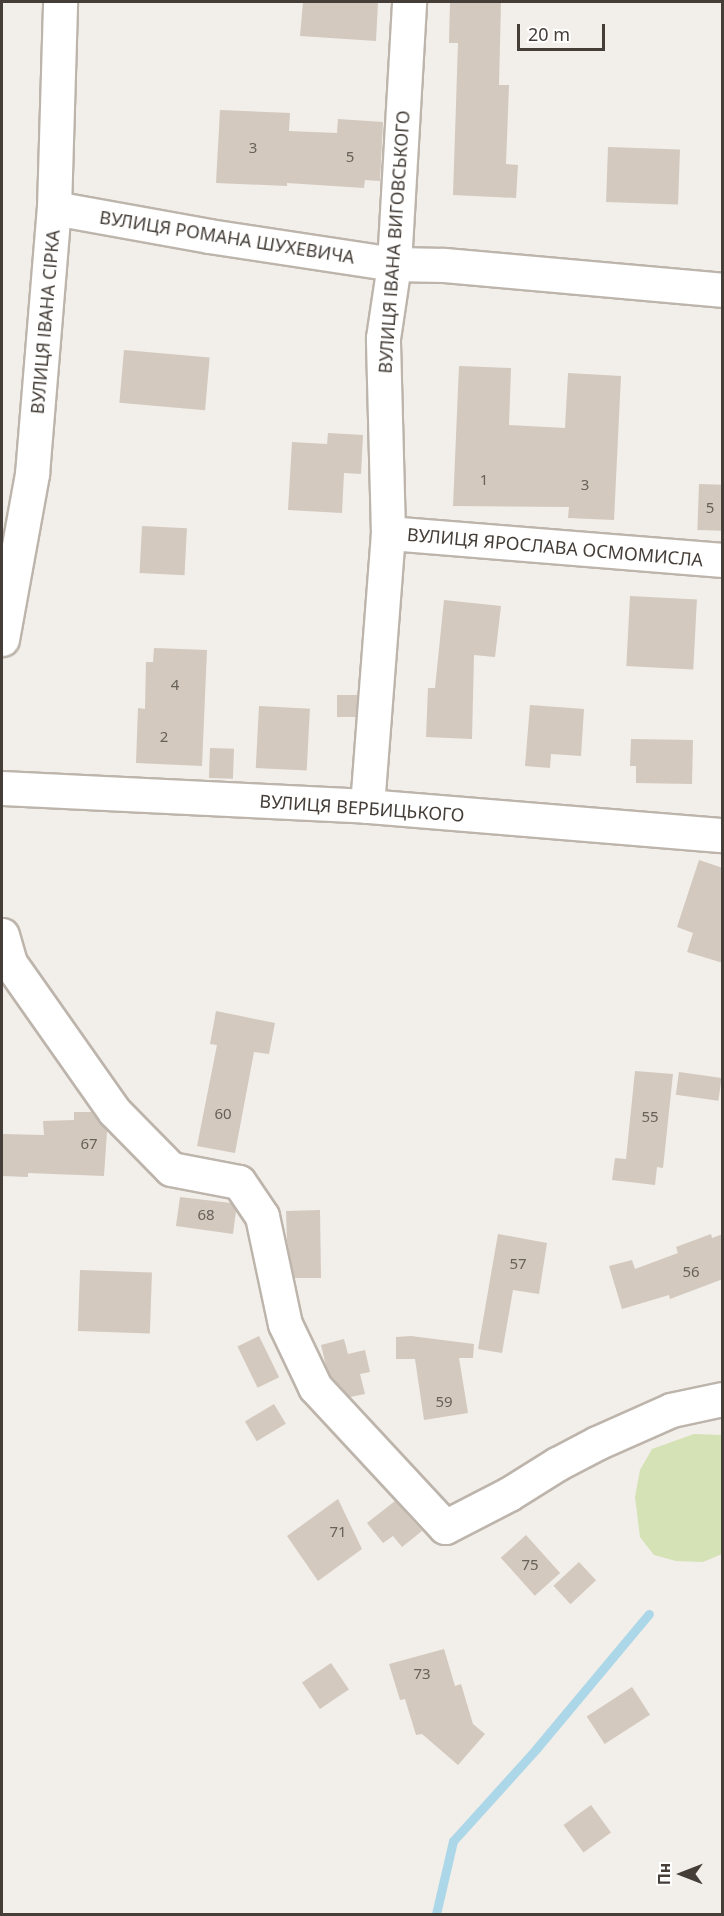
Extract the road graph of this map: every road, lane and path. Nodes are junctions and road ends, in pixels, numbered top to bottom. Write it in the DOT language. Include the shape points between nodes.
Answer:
graph roads {
  1 [pos="60,2"];
  2 [pos="409,2"];
  3 [pos="54,208"];
  4 [pos="394,264"];
  5 [pos="723,290"];
  6 [pos="11,532"];
  7 [pos="388,533"];
  8 [pos="723,560"];
  9 [pos="2,639"];
  10 [pos="2,788"];
  11 [pos="367,806"];
  12 [pos="723,836"];
  13 [pos="2,935"];
  14 [pos="723,1400"];
  1 -- 3 [label="street, ВУЛИЦЯ ІВАНА СІРКА"];
  2 -- 4 [label="street, ВУЛИЦЯ ІВАНА ВИГОВСЬКОГО"];
  3 -- 4 [label="street, ВУЛИЦЯ РОМАНА ШУХЕВИЧА"];
  3 -- 6 [label="street, ВУЛИЦЯ ІВАНА СІРКА" via="32,474"];
  4 -- 5 [label="street, ВУЛИЦЯ РОМАНА ШУХЕВИЧА"];
  4 -- 7 [label="street, ВУЛИЦЯ ІВАНА ВИГОВСЬКОГО" via="383,338"];
  6 -- 9 [label="street, ВУЛИЦЯ ІВАНА СІРКА"];
  7 -- 8 [label="street, ВУЛИЦЯ ЯРОСЛАВА ОСМОМИСЛА"];
  7 -- 11 [label="street, ВУЛИЦЯ ІВАНА ВИГОВСЬКОГО"];
  10 -- 11 [label="street, ВУЛИЦЯ ВЕРБИЦЬКОГО"];
  11 -- 12 [label="street, ВУЛИЦЯ ВЕРБИЦЬКОГО"];
  13 -- 14 [label="street" via="10,963 114,1111 171,1169 238,1182 262,1216 285,1324 315,1388 445,1527 597,1443 671,1410"];
}
